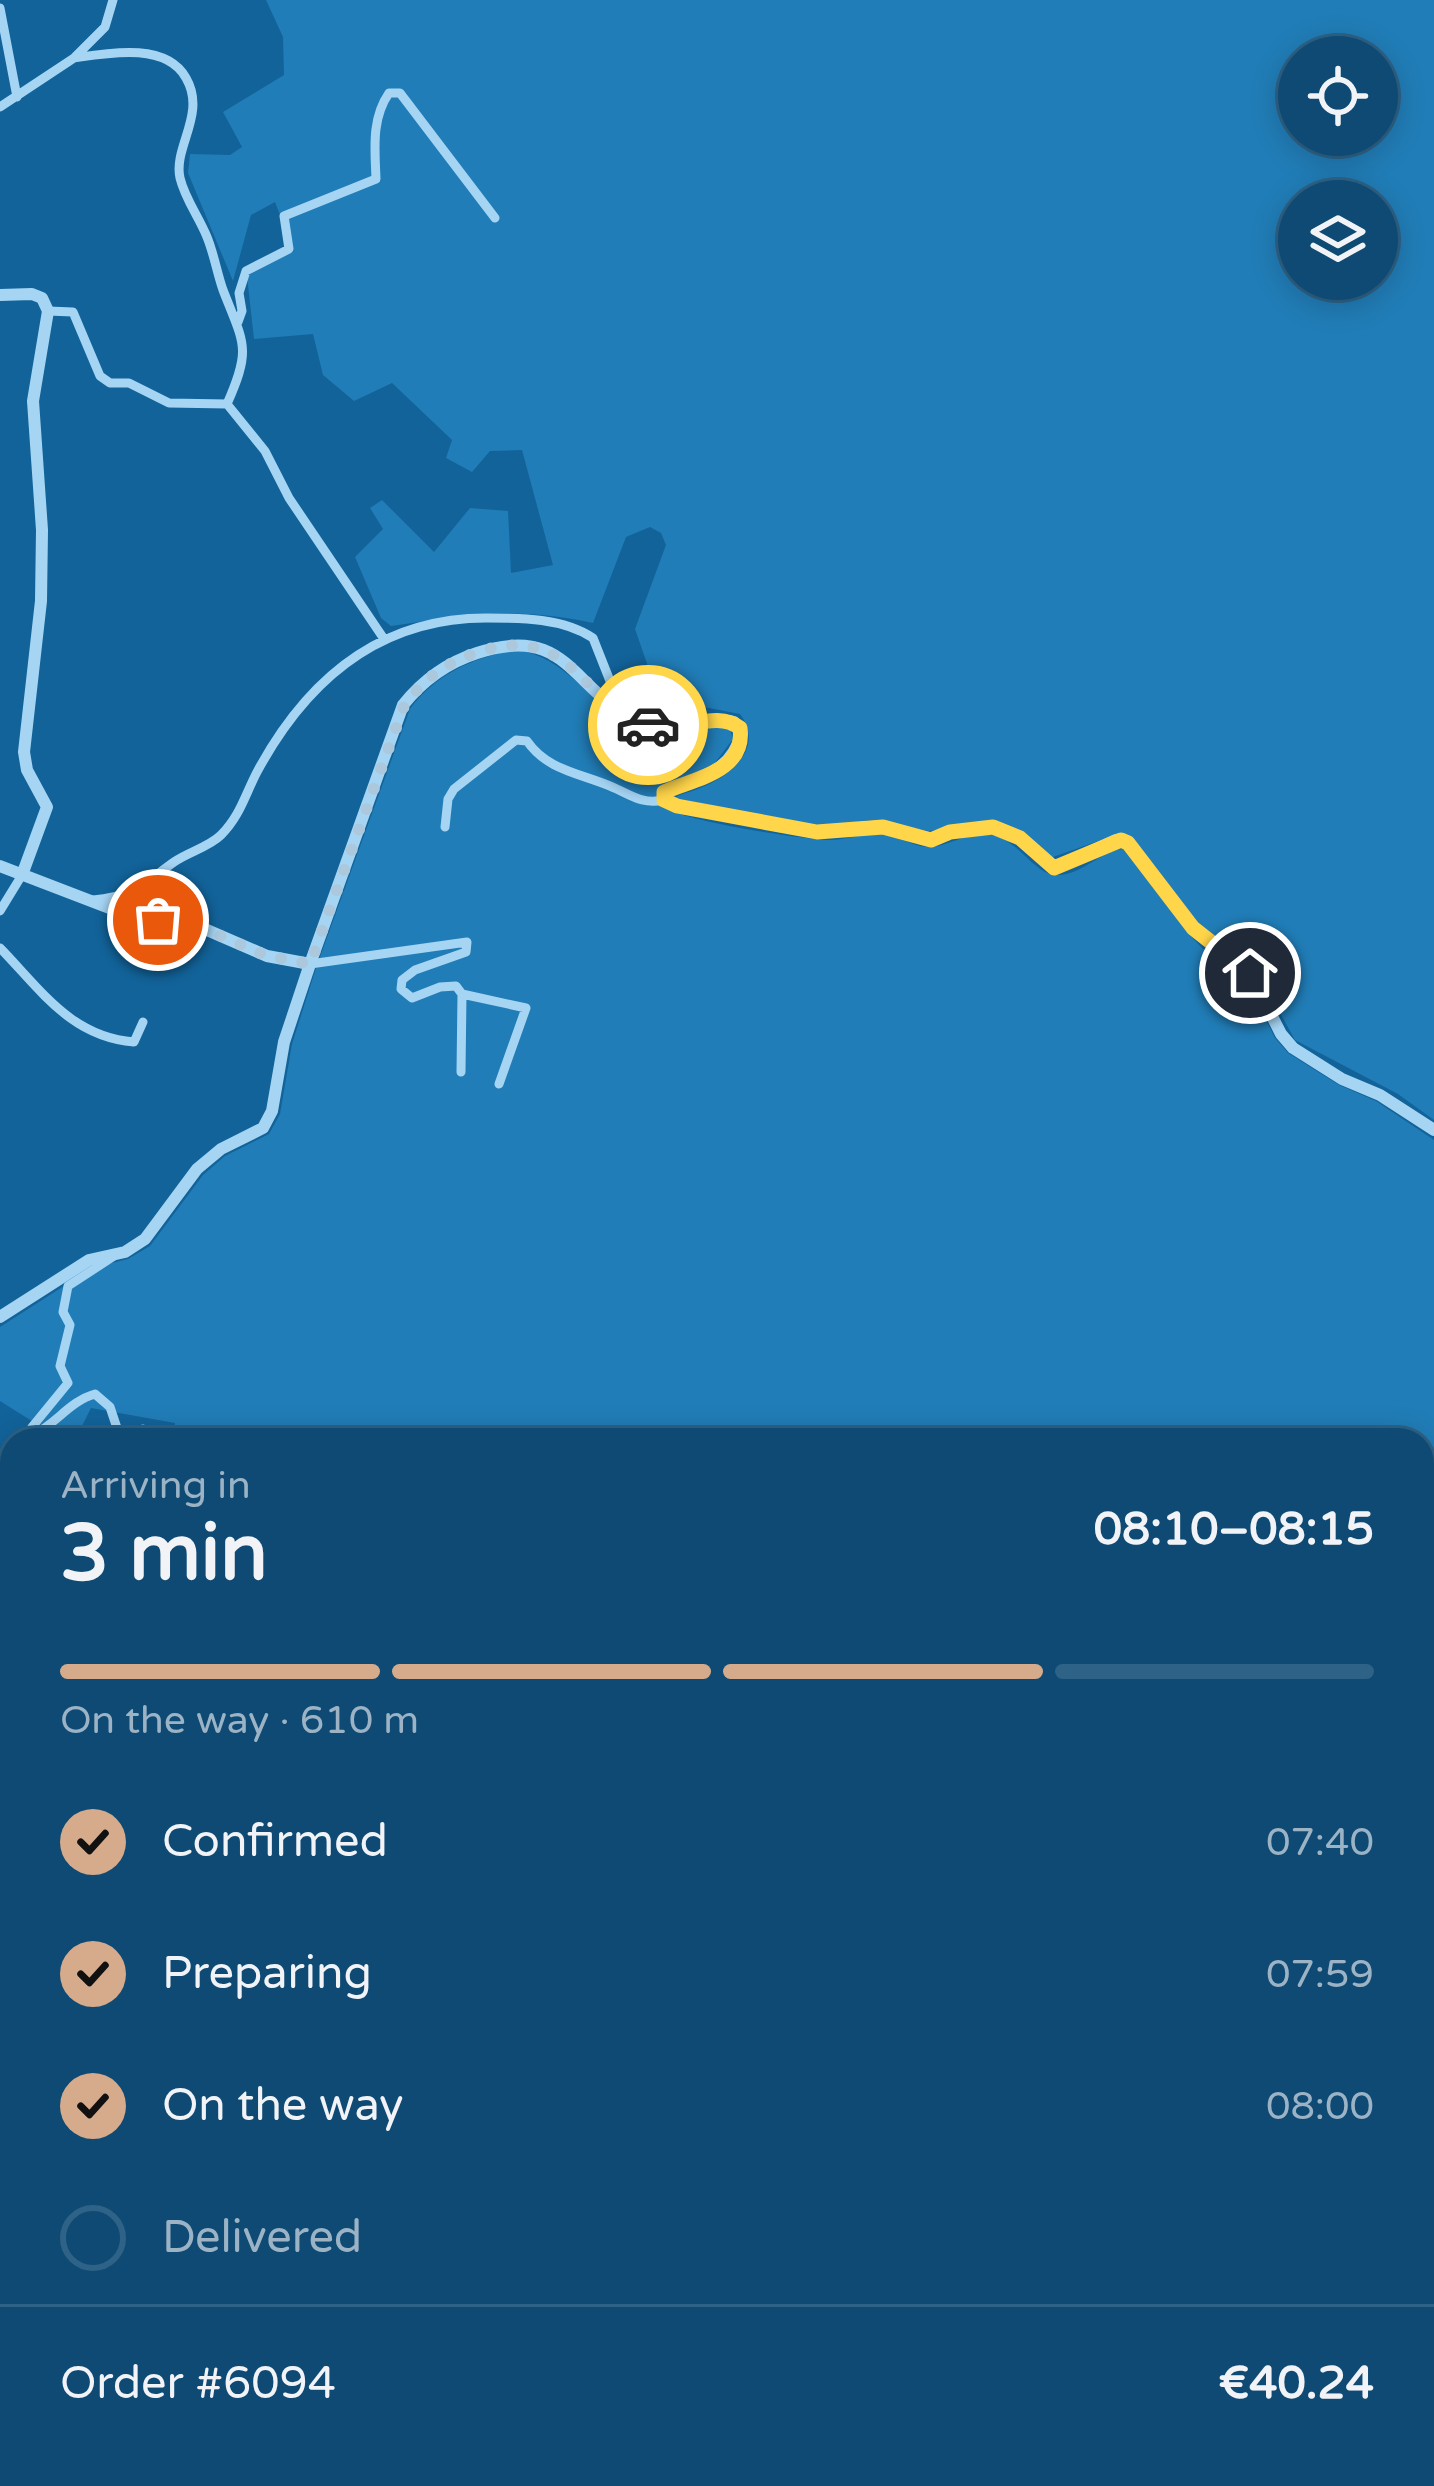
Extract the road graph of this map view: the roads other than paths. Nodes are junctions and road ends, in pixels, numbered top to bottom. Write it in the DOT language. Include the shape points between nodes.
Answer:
graph roads {
  1 [pos="113,0"];
  2 [pos="0,8"];
  3 [pos="74,58"];
  4 [pos="17,97"];
  5 [pos="0,106"];
  6 [pos="496,218"];
  7 [pos="0,295"];
  8 [pos="48,310"];
  9 [pos="238,322"];
  10 [pos="227,404"];
  11 [pos="384,639"];
  12 [pos="648,708"];
  13 [pos="668,718"];
  14 [pos="686,726"];
  15 [pos="664,800"];
  16 [pos="445,827"];
  17 [pos="0,866"];
  18 [pos="22,875"];
  19 [pos="88,901"];
  20 [pos="0,911"];
  21 [pos="0,948"];
  22 [pos="310,964"];
  23 [pos="462,994"];
  24 [pos="143,1022"];
  25 [pos="461,1072"];
  26 [pos="499,1084"];
  27 [pos="1434,1130"];
  28 [pos="115,1254"];
  29 [pos="0,1317"];
  30 [pos="32,1428"];
  31 [pos="44,1428"];
  32 [pos="117,1428"];
  1 -- 3 [label="street" via="105,27"];
  2 -- 4 [label="street"];
  3 -- 4 [label="street"];
  3 -- 9 [label="street" via="161,56 186,76 192,125 178,173"];
  4 -- 5 [label="street"];
  6 -- 9 [label="street" via="400,93 388,93 375,136 376,179 284,216 289,249 246,271"];
  7 -- 8 [label="street" via="32,294"];
  8 -- 10 [label="street" via="73,312 110,383 129,383 169,403"];
  8 -- 18 [label="street" via="33,401 41,602 24,752 47,807"];
  9 -- 10 [label="street" via="243,368"];
  10 -- 11 [label="street"];
  11 -- 12 [label="street" via="460,618 552,622 593,638 612,686"];
  11 -- 19 [label="street" via="295,708 222,834 129,895"];
  13 -- 14 [label="street"];
  14 -- 15 [label="street" via="727,720 740,728 740,741 719,770 666,790"];
  14 -- 22 [label="street" via="640,722 532,644 502,645 437,671 394,724"];
  15 -- 16 [label="street" via="633,799 550,764 516,740 454,789"];
  15 -- 27 [label="street" via="829,833 883,827 931,840 993,827 1054,868 1121,840 1207,942 1250,973 1293,1048"];
  17 -- 18 [label="street"];
  18 -- 19 [label="street"];
  18 -- 20 [label="street"];
  19 -- 22 [label="street"];
  21 -- 24 [label="street" via="75,1025 134,1042"];
  22 -- 23 [label="street" via="460,940 466,952 415,970 401,985 407,998 440,987"];
  22 -- 28 [label="street" via="263,1128 220,1149 145,1240"];
  23 -- 25 [label="street"];
  23 -- 26 [label="street" via="526,1008"];
  28 -- 29 [label="street" via="89,1260"];
  28 -- 30 [label="street" via="68,1286 60,1366 68,1383"];
  31 -- 32 [label="street" via="95,1394"];
}
